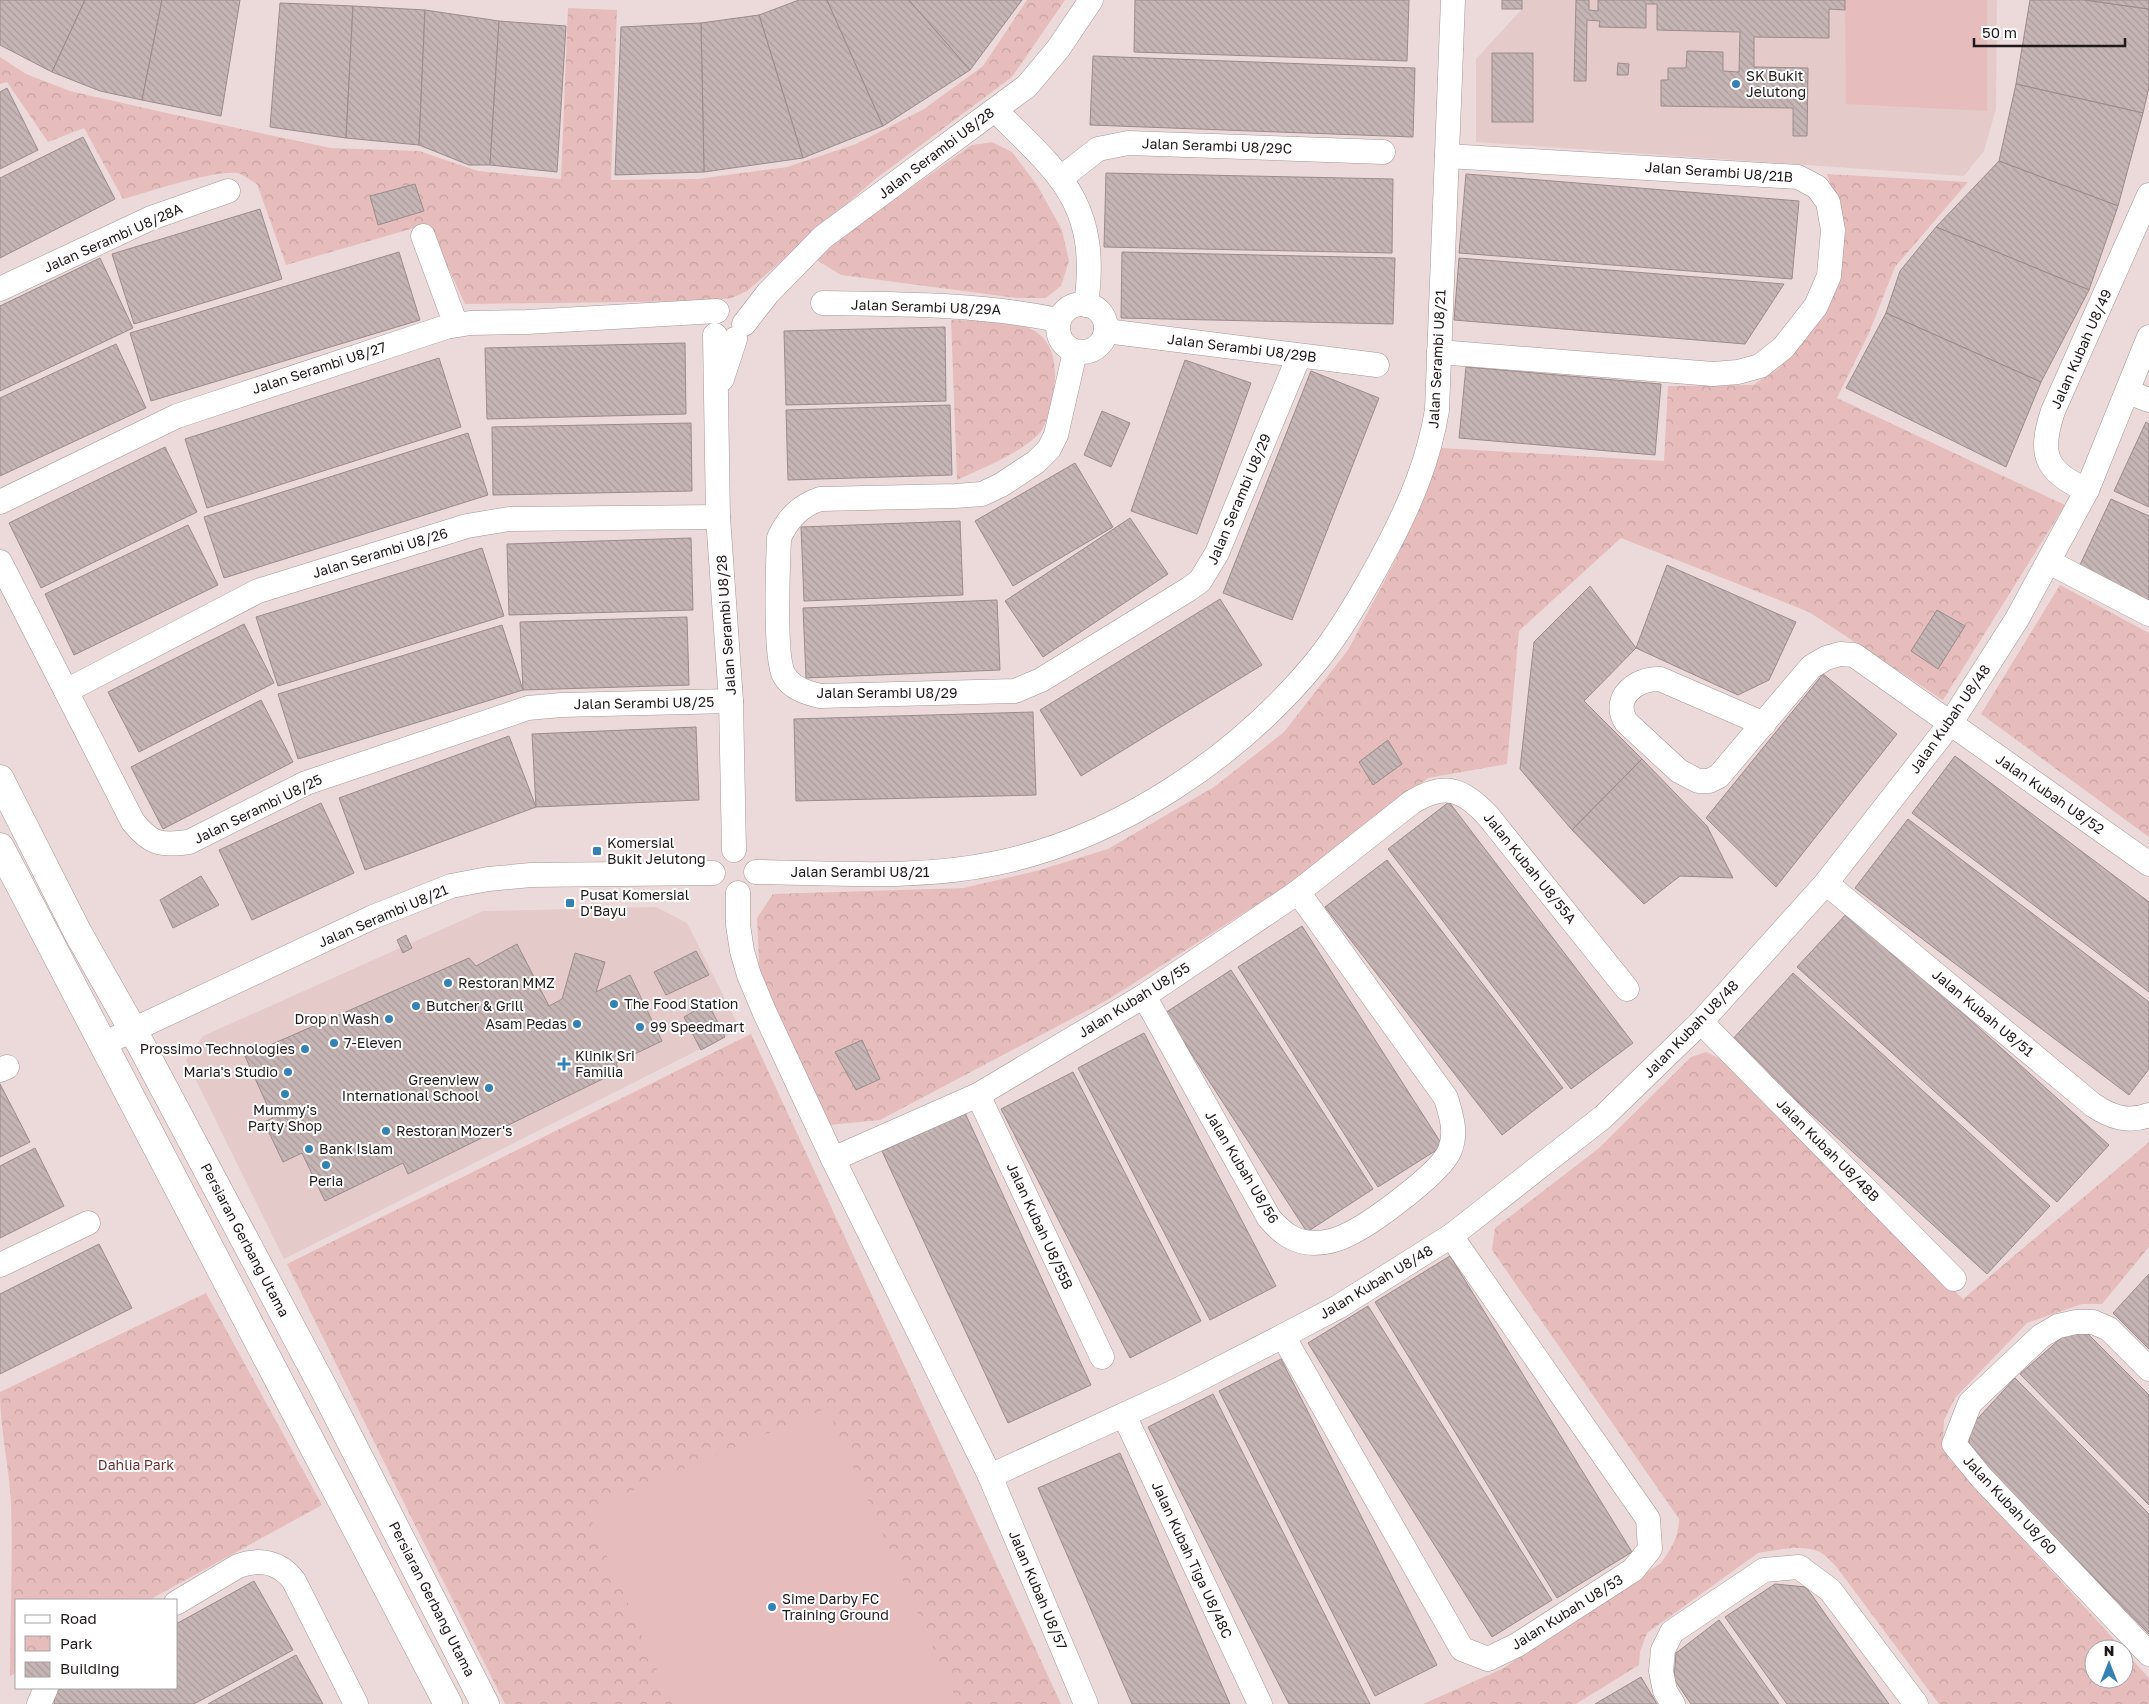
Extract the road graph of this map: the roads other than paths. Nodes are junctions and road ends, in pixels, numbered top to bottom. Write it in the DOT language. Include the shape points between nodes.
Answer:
graph roads {
  1 [pos="1090,0"];
  2 [pos="1453,0"];
  3 [pos="995,110"];
  4 [pos="1383,152"];
  5 [pos="1447,156"];
  6 [pos="1061,178"];
  7 [pos="228,191"];
  8 [pos="2149,195"];
  9 [pos="423,236"];
  10 [pos="0,289"];
  11 [pos="823,303"];
  12 [pos="1086,305"];
  13 [pos="1058,320"];
  14 [pos="456,325"];
  15 [pos="726,325"];
  16 [pos="1106,331"];
  17 [pos="2149,337"];
  18 [pos="1075,352"];
  19 [pos="1439,352"];
  20 [pos="1299,356"];
  21 [pos="1378,365"];
  22 [pos="2138,396"];
  23 [pos="2087,490"];
  24 [pos="0,502"];
  25 [pos="718,517"];
  26 [pos="0,562"];
  27 [pos="2049,562"];
  28 [pos="2149,614"];
  29 [pos="66,692"];
  30 [pos="731,701"];
  31 [pos="1764,724"];
  32 [pos="1950,724"];
  33 [pos="0,779"];
  34 [pos="1412,802"];
  35 [pos="0,847"];
  36 [pos="734,850"];
  37 [pos="2149,864"];
  38 [pos="756,872"];
  39 [pos="713,873"];
  40 [pos="1826,883"];
  41 [pos="1298,892"];
  42 [pos="738,893"];
  43 [pos="1627,989"];
  44 [pos="1144,996"];
  45 [pos="1701,1022"];
  46 [pos="133,1030"];
  47 [pos="103,1044"];
  48 [pos="978,1095"];
  49 [pos="2149,1115"];
  50 [pos="834,1159"];
  51 [pos="88,1222"];
  52 [pos="1451,1236"];
  53 [pos="0,1265"];
  54 [pos="1954,1279"];
  55 [pos="1283,1336"];
  56 [pos="1102,1357"];
  57 [pos="2149,1369"];
  58 [pos="1124,1416"];
  59 [pos="990,1476"];
  60 [pos="178,1602"];
  61 [pos="2149,1654"];
  62 [pos="46,1689"];
  63 [pos="39,1704"];
  64 [pos="356,1704"];
  65 [pos="448,1704"];
  66 [pos="485,1704"];
  67 [pos="1086,1704"];
  68 [pos="1260,1704"];
  69 [pos="1673,1704"];
  70 [pos="1916,1704"];
  1 -- 3 [label="street, Jalan Serambi U8/28" via="1058,49 1027,86"];
  2 -- 5 [label="street, Jalan Serambi U8/21"];
  3 -- 6 [label="street"];
  3 -- 15 [label="street, Jalan Serambi U8/28" via="823,236 768,293"];
  4 -- 6 [label="street, Jalan Serambi U8/29C" via="1128,143 1098,149"];
  5 -- 19 [label="street, Jalan Serambi U8/21"];
  5 -- 19 [label="street, Jalan Serambi U8/21B" via="1798,177 1817,186 1828,202 1833,230 1829,276 1816,306 1783,348 1760,366 1713,374"];
  6 -- 12 [label="street" via="1082,215 1088,236 1090,276"];
  7 -- 10 [label="street, Jalan Serambi U8/28A" via="151,218"];
  8 -- 23 [label="street, Jalan Kubah U8/49" via="2047,430 2047,460 2068,482"];
  9 -- 14 [label="street"];
  11 -- 13 [label="street, Jalan Serambi U8/29A" via="973,307"];
  12 -- 13 [label="street" via="1073,306"];
  12 -- 16 [label="street" via="1099,311"];
  13 -- 18 [label="street" via="1061,343"];
  14 -- 15 [label="street, Jalan Serambi U8/27" via="658,314"];
  14 -- 24 [label="street, Jalan Serambi U8/27" via="193,410"];
  15 -- 25 [label="street, Jalan Serambi U8/28" via="715,400"];
  16 -- 18 [label="street" via="1095,349"];
  16 -- 20 [label="street, Jalan Serambi U8/29B"];
  17 -- 22 [label="street, Jalan Kubah U8/48"];
  18 -- 20 [label="street, Jalan Serambi U8/29" via="1052,442 1036,462 1001,486 982,494 955,496 820,498 807,504 785,524 779,538 779,658 785,677 794,685 806,692 828,696 1014,691 1041,680 1189,589 1200,581 1217,553"];
  19 -- 38 [label="street, Jalan Serambi U8/21" via="1432,444 1416,487 1376,569 1316,662 1238,742 1155,800 1103,826 998,863 906,874"];
  20 -- 21 [label="street, Jalan Serambi U8/29B"];
  22 -- 23 [label="street, Jalan Kubah U8/48"];
  23 -- 27 [label="street, Jalan Kubah U8/48"];
  25 -- 29 [label="street, Jalan Serambi U8/26" via="509,519 466,526 258,592"];
  25 -- 30 [label="street, Jalan Serambi U8/28"];
  26 -- 29 [label="street, Jalan Serambi U8/25"];
  27 -- 28 [label="street"];
  27 -- 32 [label="street, Jalan Kubah U8/48" via="1993,659"];
  29 -- 30 [label="street, Jalan Serambi U8/25" via="133,822 145,836 157,843 171,845 189,842 306,783 528,708"];
  30 -- 36 [label="street, Jalan Serambi U8/28"];
  31 -- 31 [label="street, Jalan Kubah U8/52" via="1719,776 1709,781 1698,781 1679,771 1626,722 1620,706 1629,691 1640,683 1660,679"];
  31 -- 32 [label="street, Jalan Kubah U8/52" via="1812,667 1826,658 1854,654"];
  32 -- 37 [label="street, Jalan Kubah U8/52"];
  32 -- 40 [label="street, Jalan Kubah U8/48"];
  33 -- 46 [label="main road, Persiaran Gerbang Utama" via="78,933"];
  34 -- 41 [label="street, Jalan Kubah U8/55"];
  34 -- 43 [label="street, Jalan Kubah U8/55A" via="1427,792 1444,790 1459,792 1474,801"];
  35 -- 47 [label="main road"];
  36 -- 38 [label="street" via="747,854"];
  36 -- 39 [label="street" via="716,860"];
  38 -- 42 [label="street" via="751,886"];
  39 -- 42 [label="street" via="718,886"];
  39 -- 46 [label="street, Jalan Serambi U8/21" via="531,875 451,886 373,917"];
  40 -- 45 [label="street, Jalan Kubah U8/48"];
  40 -- 49 [label="street, Jalan Kubah U8/51" via="2093,1105 2108,1115 2123,1119"];
  41 -- 44 [label="street, Jalan Kubah U8/55"];
  41 -- 44 [label="street, Jalan Kubah U8/56" via="1446,1098 1452,1119 1450,1151 1440,1166 1426,1180 1351,1233 1331,1241 1296,1240 1269,1218"];
  42 -- 50 [label="street, Jalan Kubah U8/57" via="738,925 749,975"];
  44 -- 48 [label="street, Jalan Kubah U8/55"];
  45 -- 52 [label="street, Jalan Kubah U8/48" via="1603,1116"];
  45 -- 54 [label="street, Jalan Kubah U8/48B"];
  46 -- 47 [label="street, Jalan Serambi U8/21"];
  46 -- 66 [label="main road, Persiaran Gerbang Utama" via="324,1389"];
  47 -- 65 [label="main road"];
  48 -- 50 [label="street, Jalan Kubah U8/55"];
  48 -- 56 [label="street, Jalan Kubah U8/55B"];
  50 -- 59 [label="street, Jalan Kubah U8/57"];
  51 -- 53 [label="street"];
  52 -- 55 [label="street, Jalan Kubah U8/48" via="1338,1307"];
  52 -- 55 [label="street, Jalan Kubah U8/53" via="1648,1520 1650,1549 1633,1570 1517,1645 1488,1659 1462,1649"];
  55 -- 58 [label="street, Jalan Kubah U8/48"];
  57 -- 61 [label="street, Jalan Kubah U8/60" via="2109,1329 2094,1322 2058,1326 2041,1336 1970,1403 1954,1444"];
  58 -- 59 [label="street, Jalan Kubah U8/48"];
  58 -- 68 [label="street, Jalan Kubah Tiga U8/48C"];
  59 -- 67 [label="street, Jalan Kubah U8/57"];
  60 -- 64 [label="street" via="243,1564 259,1561 280,1568 294,1581"];
  62 -- 63 [label="street"];
  69 -- 70 [label="street" via="1665,1691 1661,1671 1663,1650 1672,1632 1764,1570 1799,1568 1830,1590"];
}
